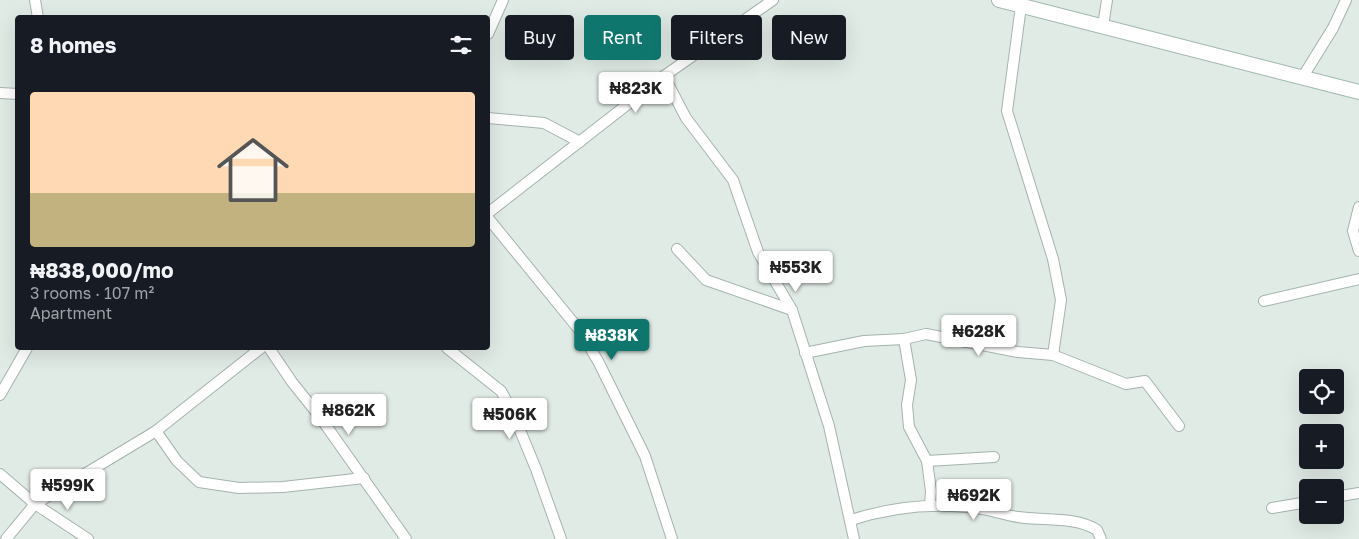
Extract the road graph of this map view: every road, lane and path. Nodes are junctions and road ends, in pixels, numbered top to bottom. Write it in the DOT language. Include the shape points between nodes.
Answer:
graph roads {
  1 [pos="35,0"];
  2 [pos="503,0"];
  3 [pos="773,0"];
  4 [pos="999,0"];
  5 [pos="1107,0"];
  6 [pos="1346,0"];
  7 [pos="1021,6"];
  8 [pos="38,15"];
  9 [pos="1104,26"];
  10 [pos="490,29"];
  11 [pos="664,76"];
  12 [pos="1302,78"];
  13 [pos="1359,92"];
  14 [pos="0,93"];
  15 [pos="15,94"];
  16 [pos="490,118"];
  17 [pos="580,142"];
  18 [pos="1359,207"];
  19 [pos="490,211"];
  20 [pos="490,220"];
  21 [pos="677,250"];
  22 [pos="1359,251"];
  23 [pos="1359,280"];
  24 [pos="1264,301"];
  25 [pos="792,310"];
  26 [pos="904,339"];
  27 [pos="26,350"];
  28 [pos="258,350"];
  29 [pos="271,350"];
  30 [pos="450,350"];
  31 [pos="805,353"];
  32 [pos="1052,355"];
  33 [pos="0,395"];
  34 [pos="1180,426"];
  35 [pos="156,431"];
  36 [pos="994,457"];
  37 [pos="927,461"];
  38 [pos="0,474"];
  39 [pos="364,478"];
  40 [pos="1359,493"];
  41 [pos="1344,496"];
  42 [pos="35,504"];
  43 [pos="1299,504"];
  44 [pos="930,505"];
  45 [pos="1272,508"];
  46 [pos="851,520"];
  47 [pos="6,539"];
  48 [pos="88,539"];
  49 [pos="406,539"];
  50 [pos="561,539"];
  51 [pos="672,539"];
  52 [pos="854,539"];
  53 [pos="1101,539"];
  1 -- 8 [label="street"];
  2 -- 10 [label="street"];
  3 -- 11 [label="street"];
  4 -- 7 [label="street"];
  5 -- 9 [label="street"];
  6 -- 12 [label="street"];
  7 -- 9 [label="street"];
  7 -- 32 [label="street" via="1007,111 1053,259 1060,292"];
  9 -- 12 [label="street"];
  11 -- 17 [label="street"];
  11 -- 25 [label="street" via="686,118 733,180 758,252"];
  12 -- 13 [label="street"];
  14 -- 15 [label="street"];
  16 -- 17 [label="street" via="544,123"];
  17 -- 19 [label="street"];
  18 -- 22 [label="street" via="1353,231"];
  20 -- 51 [label="street" via="581,332 599,363 646,456"];
  21 -- 25 [label="street" via="706,280"];
  23 -- 24 [label="street"];
  25 -- 31 [label="street"];
  26 -- 31 [label="street" via="864,341"];
  26 -- 32 [label="street" via="926,334 1018,352"];
  26 -- 37 [label="street" via="911,380 907,405 909,427"];
  27 -- 33 [label="street"];
  28 -- 35 [label="street"];
  29 -- 39 [label="street"];
  30 -- 50 [label="street" via="501,391 536,469"];
  31 -- 46 [label="street" via="828,426"];
  32 -- 34 [label="street" via="1126,384 1145,381"];
  35 -- 39 [label="street" via="177,461 199,482 239,488 283,487"];
  35 -- 42 [label="street"];
  36 -- 37 [label="street"];
  37 -- 44 [label="street"];
  38 -- 42 [label="street"];
  39 -- 49 [label="street"];
  40 -- 41 [label="street"];
  42 -- 47 [label="street"];
  42 -- 48 [label="street"];
  43 -- 45 [label="street"];
  44 -- 46 [label="street"];
  44 -- 53 [label="street" via="1079,522 1097,530"];
  46 -- 52 [label="street"];
}
